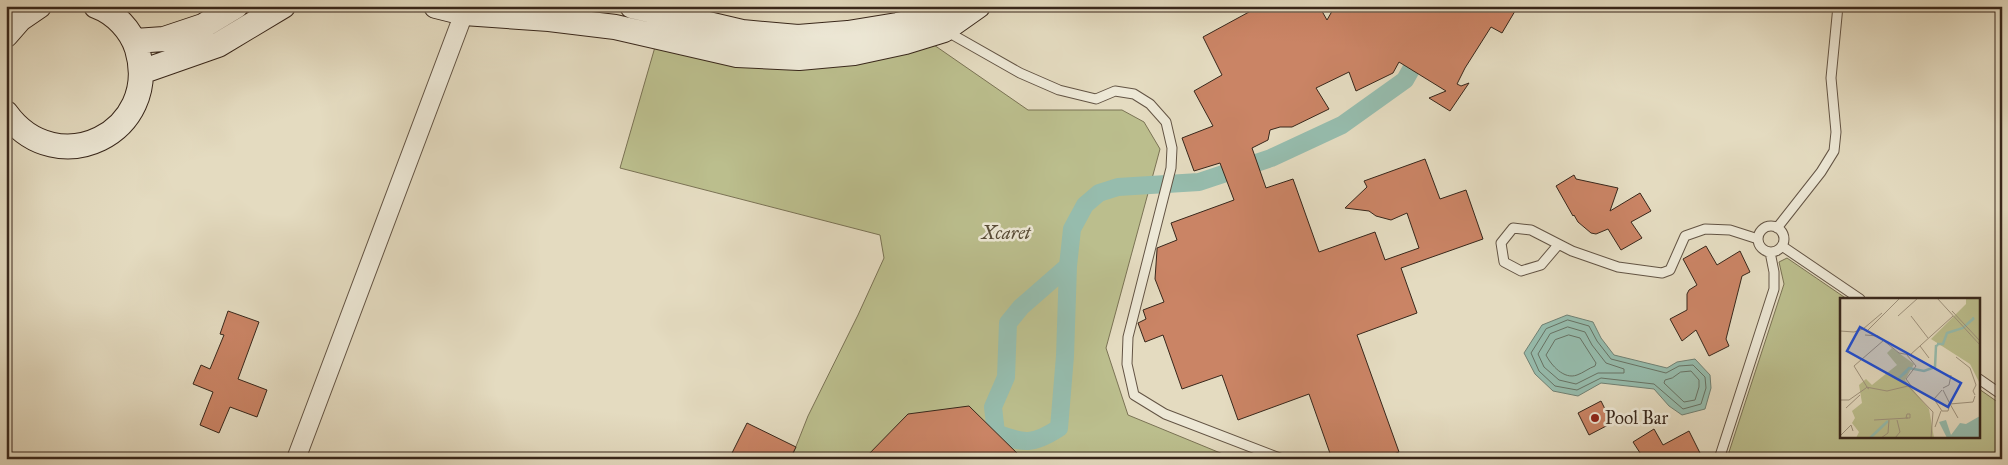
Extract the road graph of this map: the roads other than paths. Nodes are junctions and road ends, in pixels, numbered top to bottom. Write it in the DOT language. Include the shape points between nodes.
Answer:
graph roads {
  1 [pos="39,6"];
  2 [pos="96,6"];
  3 [pos="236,6"];
  4 [pos="283,6"];
  5 [pos="436,6"];
  6 [pos="632,6"];
  7 [pos="978,6"];
  8 [pos="1838,6"];
  9 [pos="464,9"];
  10 [pos="939,18"];
  11 [pos="129,24"];
  12 [pos="6,35"];
  13 [pos="141,72"];
  14 [pos="8,120"];
  15 [pos="1778,228"];
  16 [pos="1758,239"];
  17 [pos="1558,245"];
  18 [pos="1782,246"];
  19 [pos="1770,252"];
  20 [pos="1859,298"];
  21 [pos="1980,381"];
  22 [pos="2002,395"];
  23 [pos="296,459"];
  24 [pos="1282,459"];
  25 [pos="1719,459"];
  1 -- 12 [label="street" via="20,19"];
  2 -- 11 [label="street"];
  3 -- 11 [label="street" via="203,26 164,39"];
  4 -- 13 [label="street" via="218,45"];
  5 -- 9 [label="street"];
  6 -- 10 [label="street" via="742,32 798,37 848,33"];
  7 -- 10 [label="street"];
  8 -- 15 [label="lane" via="1831,78 1836,132 1834,151"];
  9 -- 10 [label="street" via="615,27 737,55 799,58 854,53 905,42"];
  9 -- 23 [label="street"];
  10 -- 24 [label="lane" via="1020,73 1059,90 1096,99 1115,91 1134,94 1150,104 1166,122 1172,148 1171,168 1128,337 1127,364 1134,394 1165,414"];
  11 -- 13 [label="street" via="142,64"];
  13 -- 14 [label="street" via="141,87 133,109 118,127 99,140 76,146 52,145 31,137"];
  15 -- 16 [label="lane" via="1762,229"];
  15 -- 18 [label="lane" via="1784,236"];
  16 -- 17 [label="lane" via="1730,230 1705,229 1692,233 1685,236 1670,270 1662,273 1618,267"];
  16 -- 19 [label="lane" via="1762,249"];
  17 -- 17 [label="lane" via="1541,265 1521,271 1504,262 1501,243 1513,228 1531,230"];
  18 -- 19 [label="lane"];
  18 -- 20 [label="lane"];
  19 -- 25 [label="lane" via="1774,289"];
  21 -- 22 [label="lane"];
}
